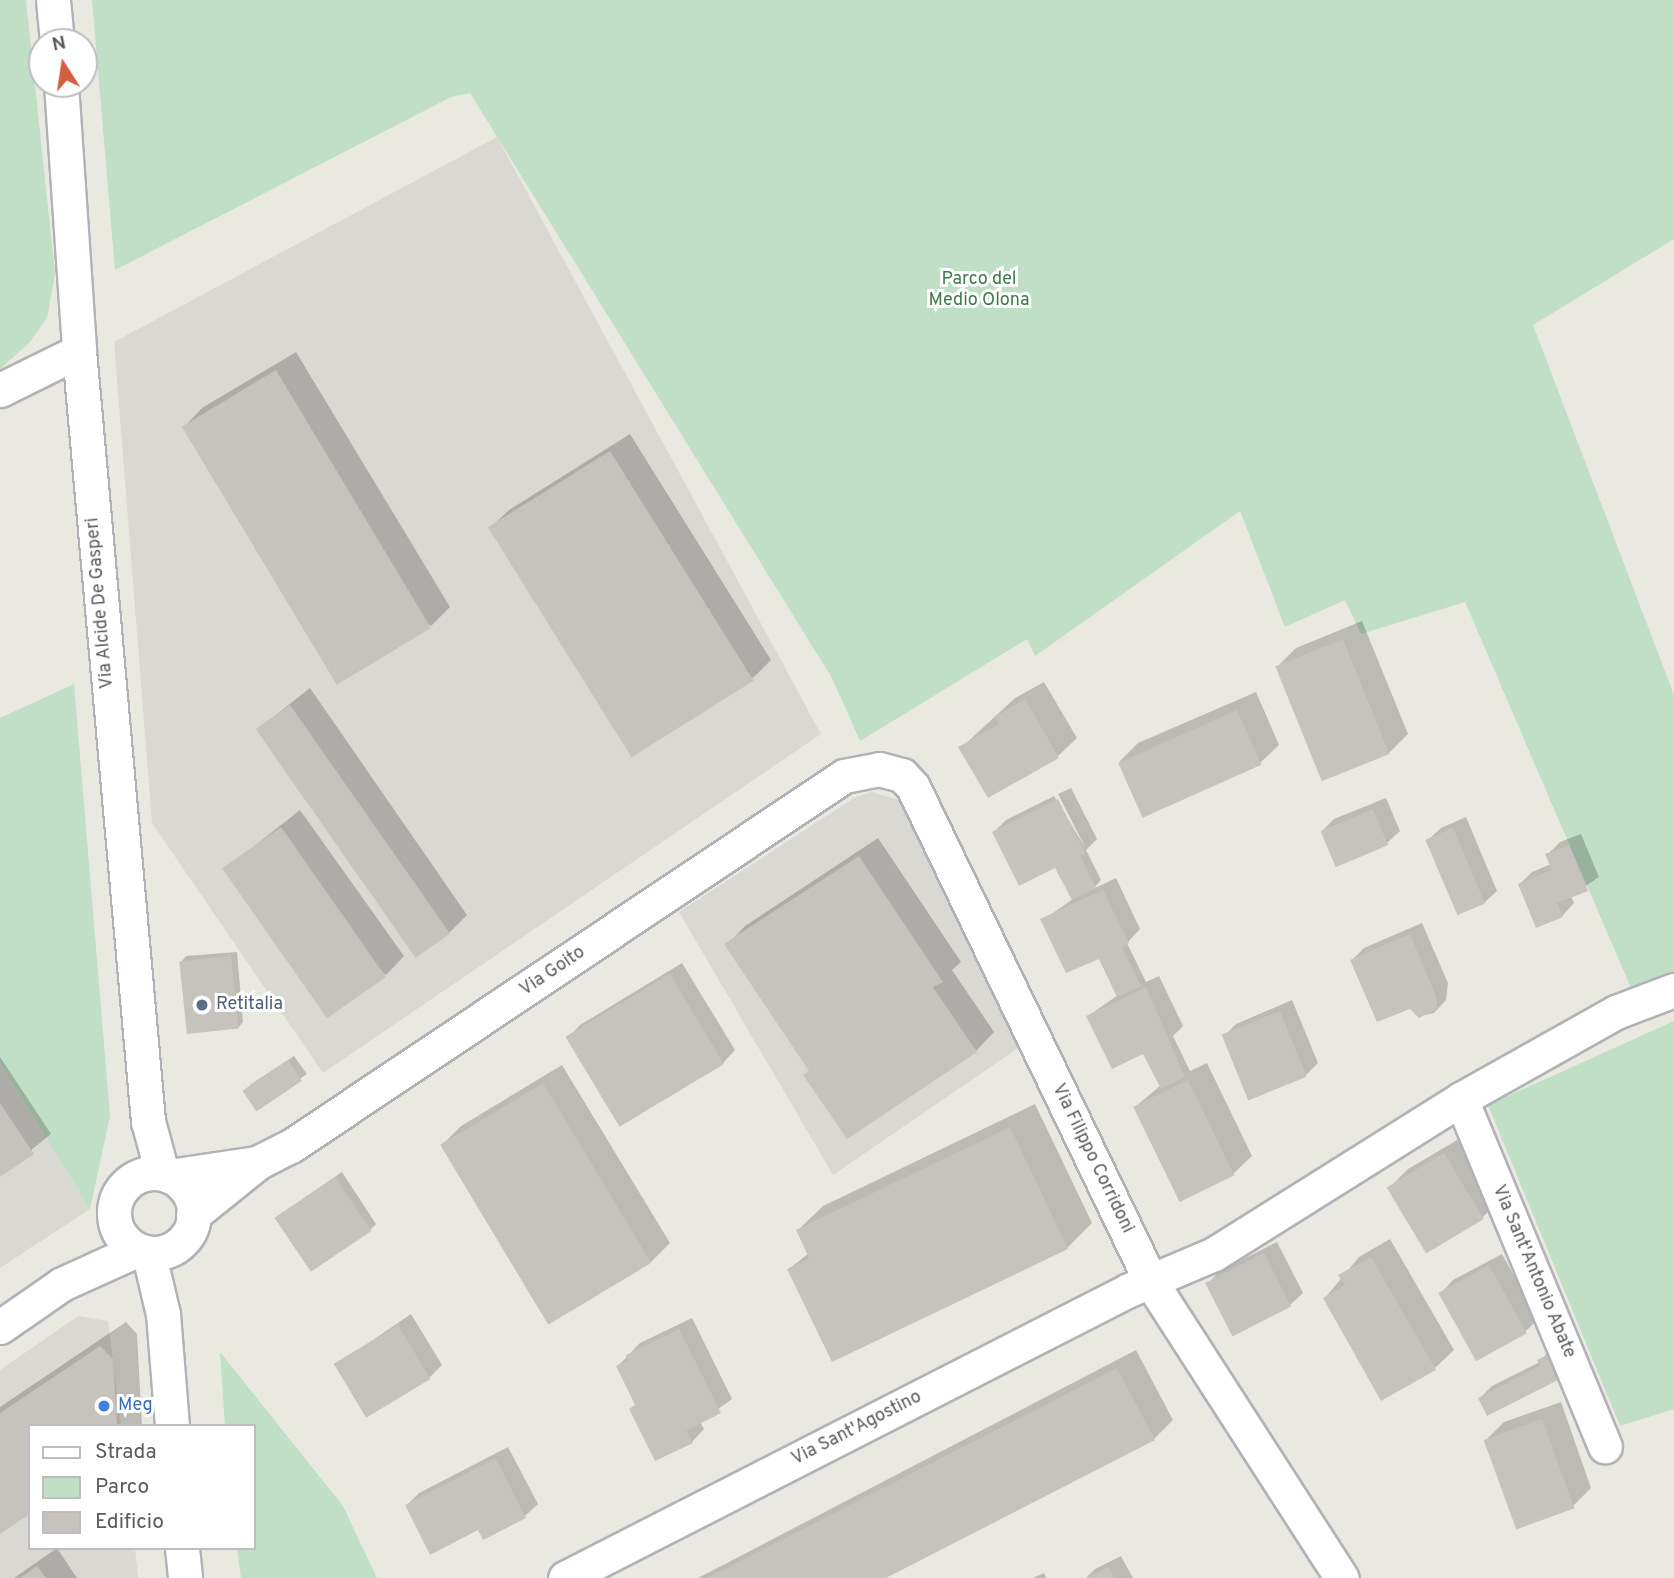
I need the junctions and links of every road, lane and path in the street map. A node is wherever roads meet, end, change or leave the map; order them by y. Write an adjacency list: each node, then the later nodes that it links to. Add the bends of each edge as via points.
1 (53, 0): 2 (street)
2 (56, 28)
3 (62, 98): 4 (street, Via Alcide De Gasperi)
4 (79, 351): 5 (street); 10 (street, Via Alcide De Gasperi)
5 (0, 390)
6 (844, 776): 9 (street, Via Goito, via 291,1146); 13 (street, Via Filippo Corridoni, via 879,769 902,775 913,787)
7 (1674, 990): 8 (street, via 1616,1012)
8 (1461, 1099): 13 (street, via 1214,1254); 16 (street, Via Sant'Antonio Abate)
9 (259, 1162): 10 (street, Via Goito); 11 (street, Via Goito)
10 (156, 1174): 11 (street, via 186,1189); 12 (street, Via Alcide De Gasperi, via 114,1201)
11 (193, 1215): 12 (street, via 192,1228)
12 (144, 1246): 14 (street, via 62,1284); 15 (street, Via Alcide De Gasperi, via 163,1314)
13 (1151, 1282): 19 (street, Via Sant'Agostino); 20 (street, Via Filippo Corridoni)
14 (0, 1326)
15 (172, 1424)
16 (1605, 1446)
17 (182, 1550): 18 (street)
18 (185, 1578)
19 (565, 1578)
20 (1342, 1578)

